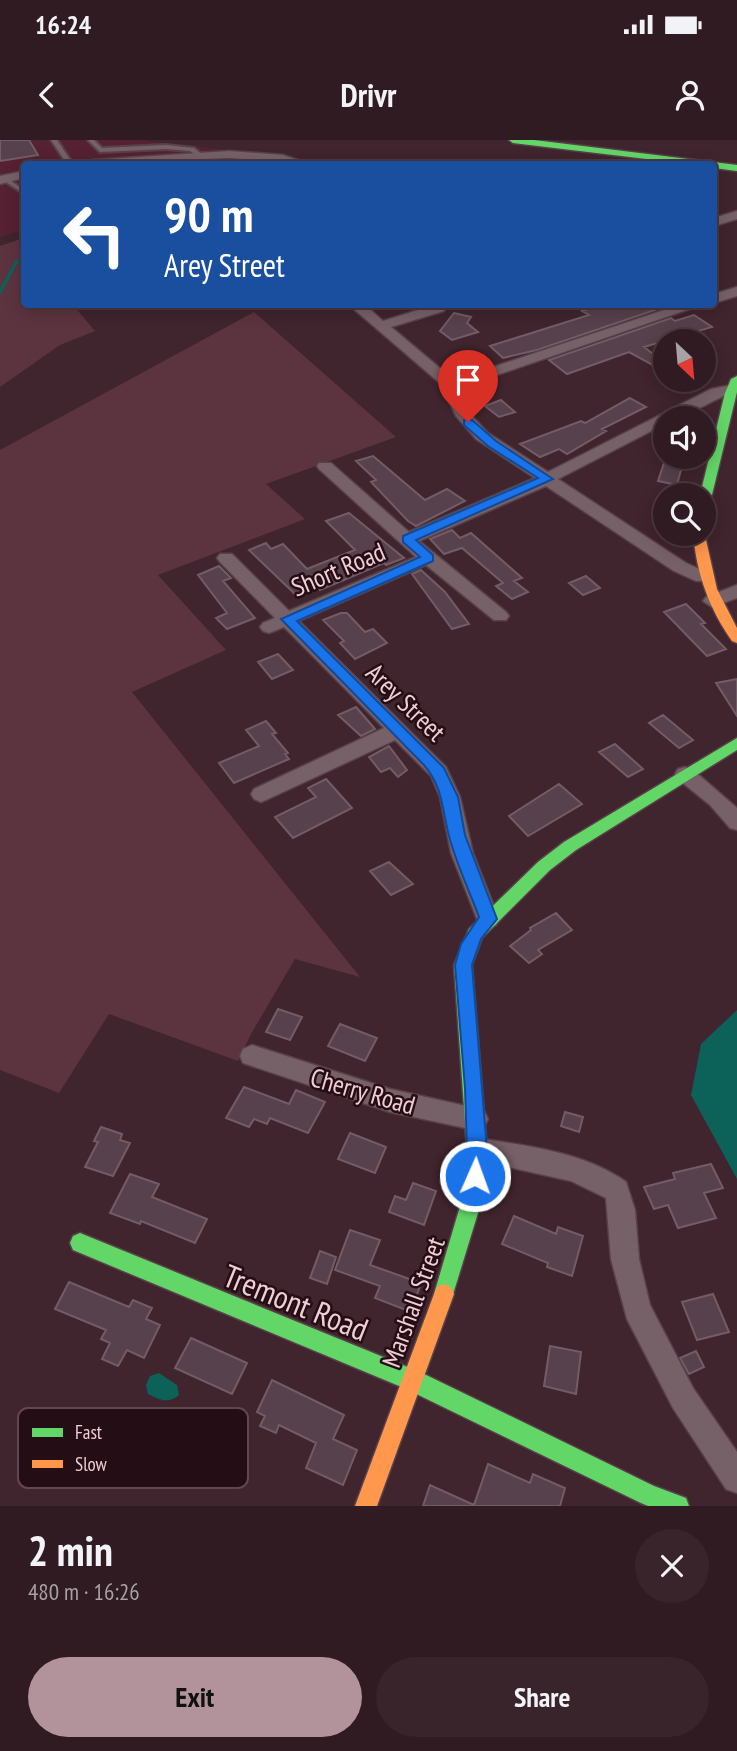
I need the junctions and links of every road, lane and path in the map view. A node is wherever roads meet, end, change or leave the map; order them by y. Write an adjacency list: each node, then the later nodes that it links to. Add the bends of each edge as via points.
1 (54, 140): 6 (lane)
2 (91, 140): 4 (lane, via 100,150 166,147 192,149)
3 (513, 140): 10 (main road)
4 (201, 156): 5 (street); 9 (street, via 262,156)
5 (144, 160): 7 (street); 8 (lane)
6 (68, 161)
7 (131, 161)
8 (148, 161)
9 (288, 161)
10 (687, 161)
11 (717, 165): 12 (main road)
12 (737, 167)
13 (21, 176): 14 (street)
14 (2, 179): 15 (lane)
15 (21, 189)
16 (737, 215): 17 (street)
17 (717, 221)
18 (737, 291): 19 (street)
19 (717, 298)
20 (359, 308): 23 (street)
21 (439, 308): 23 (street)
22 (685, 308): 25 (street)
23 (381, 326): 25 (street)
24 (735, 383): 26 (street); 27 (main road)
25 (451, 386): 30 (street, via 475,430)
26 (689, 406)
27 (732, 412): 31 (main road)
28 (653, 424): 30 (street)
29 (325, 466): 32 (street)
30 (547, 479): 32 (street); 36 (street)
31 (710, 483)
32 (408, 539): 35 (street)
33 (700, 546): 36 (main road)
34 (226, 558): 40 (street, Arey Street)
35 (428, 558): 39 (street); 40 (street, Short Road)
36 (702, 577): 38 (main road)
37 (737, 590): 38 (street)
38 (712, 601): 42 (main road)
39 (500, 616)
40 (288, 619): 41 (street, Short Road); 43 (street, Arey Street)
41 (269, 627)
42 (737, 638)
43 (398, 730): 46 (street); 48 (street, Arey Street, via 430,761 446,785 457,835)
44 (737, 743): 45 (main road, Marshall Street)
45 (685, 774): 47 (street); 48 (main road, Marshall Street, via 557,855)
46 (261, 794)
47 (737, 822)
48 (488, 919): 50 (main road, Marshall Street, via 475,934 463,965)
49 (252, 1056): 50 (street, Cherry Road, via 346,1088)
50 (475, 1119): 51 (main road, Marshall Street)
51 (477, 1150): 53 (main road, Marshall Street, via 464,1232); 54 (street, via 550,1165 601,1180 617,1191 637,1309 683,1398)
52 (80, 1243): 53 (main road, Tremont Road)
53 (412, 1380): 55 (main road, Marshall Street); 56 (main road, Tremont Road)
54 (737, 1478)
55 (366, 1506)
56 (678, 1506)

